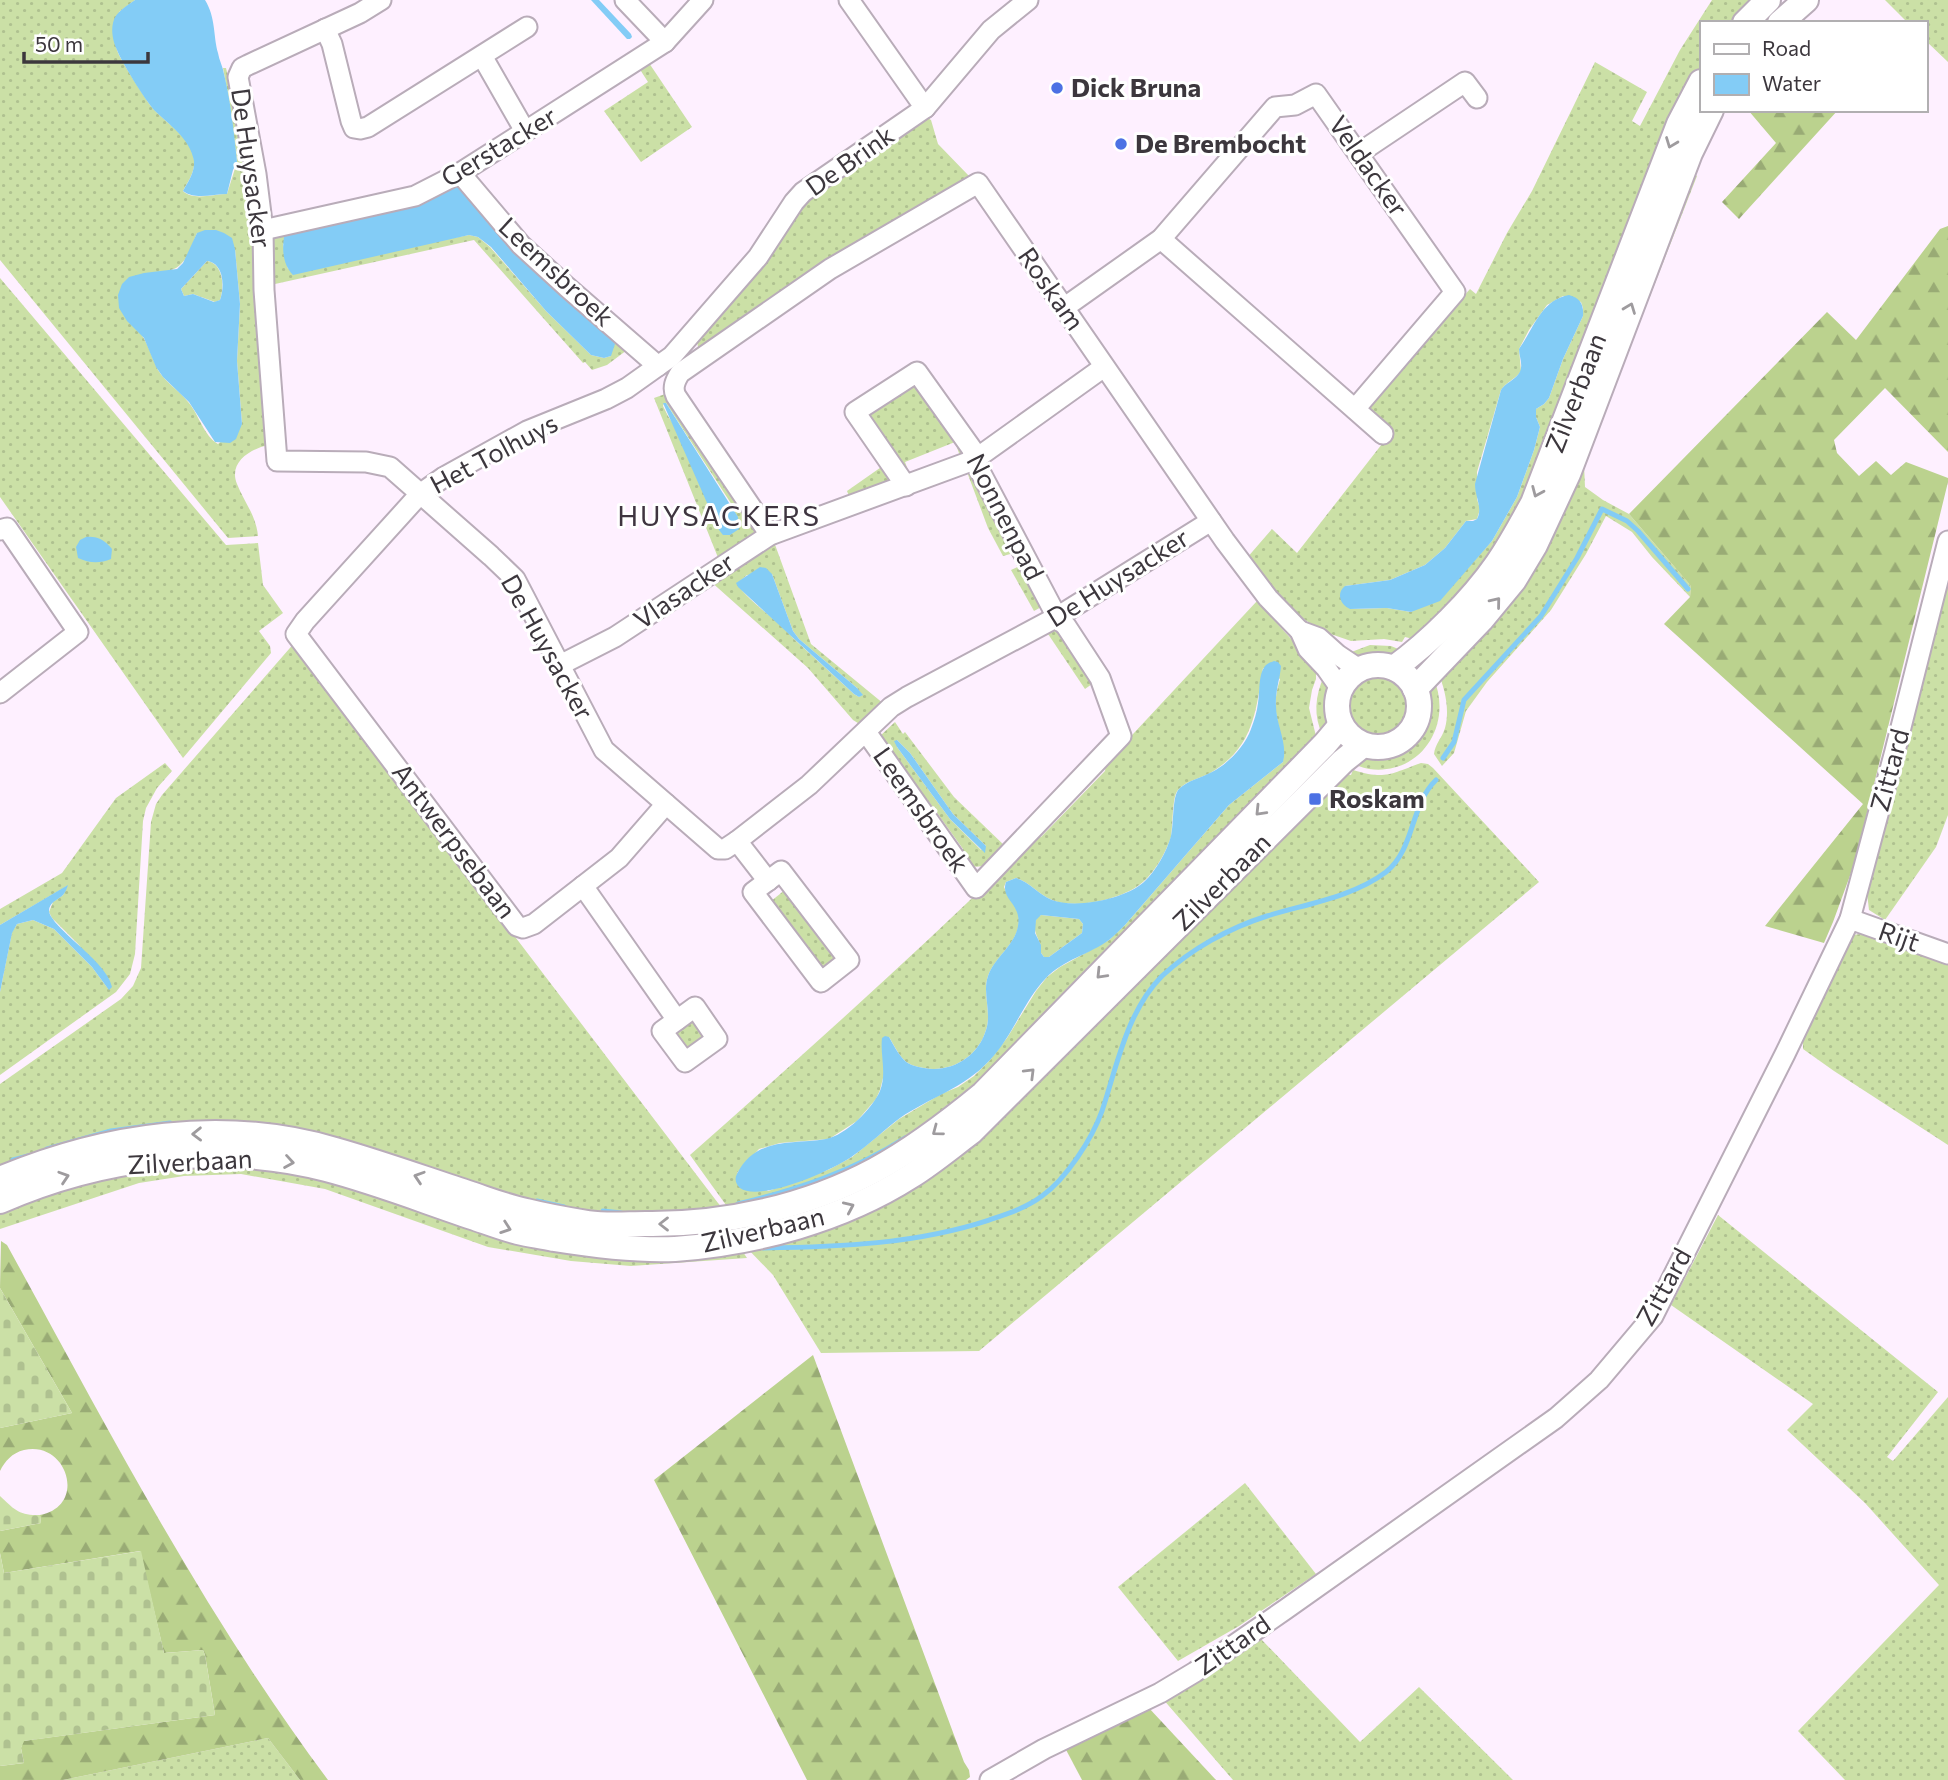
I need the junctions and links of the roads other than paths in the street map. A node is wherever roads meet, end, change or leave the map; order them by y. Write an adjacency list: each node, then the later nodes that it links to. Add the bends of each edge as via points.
1 (382, 0): 11 (street, De Huysacker)
2 (625, 0): 12 (street)
3 (703, 0): 12 (street, Gerstacker)
4 (849, 0): 16 (street)
5 (1028, 0): 16 (street, De Brink, via 991,30)
6 (1768, 0): 8 (main road)
7 (1806, 0): 9 (main road)
8 (1747, 21)
9 (1782, 21)
10 (527, 27): 13 (street)
11 (325, 29): 13 (street, via 351,121 360,130); 21 (street, De Huysacker, via 242,68 238,77)
12 (665, 42): 18 (street, Gerstacker)
13 (482, 56): 18 (street)
14 (1700, 84): 39 (main road, Zilverbaan, one-way to 39, via 1675,134 1533,503 1482,583 1415,653)
15 (1478, 98): 19 (street, via 1465,82)
16 (925, 108): 24 (street, De Brink, via 803,192 758,257 682,346)
17 (1710, 112): 42 (main road, Zilverbaan, one-way to 17, via 1481,621 1535,545 1568,474 1690,153)
18 (526, 131): 20 (street, Gerstacker)
19 (1359, 153): 22 (street, Veldacker, via 1316,93 1294,105 1276,107); 26 (street, Veldacker, via 1455,292)
20 (460, 173): 21 (street, Gerstacker, via 415,195); 24 (street, Leemsbroek, via 521,245)
21 (263, 230): 30 (street, De Huysacker, via 277,461 366,462 390,467)
22 (1161, 239): 23 (street, Veldacker); 26 (street)
23 (1065, 307): 25 (street, Roskam); 33 (street, Roskam, via 978,183 830,269 680,373 675,381 676,396)
24 (658, 366): 30 (street, Het Tolhuys, via 606,399 527,431)
25 (1104, 367): 28 (street, Vlasacker); 31 (street, Roskam)
26 (1355, 409): 27 (street)
27 (1383, 434)
28 (974, 460): 29 (street, Vlasacker); 29 (street, Nonnenpad, via 972,449 917,372 855,412); 35 (street, Nonnenpad)
29 (906, 486): 33 (street, Vlasacker)
30 (420, 494): 37 (street, Het Tolhuys); 38 (street, De Huysacker, via 515,579)
31 (1211, 521): 35 (street, De Huysacker); 36 (street, Roskam)
32 (0, 530): 43 (street, via 7,528 78,632)
33 (770, 535): 38 (street, Vlasacker, via 615,637)
34 (1948, 541): 52 (street, Zittard)
35 (1057, 617): 45 (street, De Huysacker, via 907,697); 51 (street, Nonnenpad, via 1100,678 1121,736)
36 (1300, 631): 40 (street, Roskam, via 1319,638); 41 (street, Roskam, via 1308,649)
37 (296, 634): 50 (street, Antwerpsebaan, via 517,926 534,924)
38 (560, 665): 47 (street, De Huysacker, via 604,750)
39 (1394, 668): 40 (main road); 42 (main road)
40 (1359, 669): 41 (main road)
41 (1340, 688): 44 (main road, via 1336,709)
42 (1415, 689): 46 (main road, via 1418,712 1409,733 1389,746)
43 (0, 693)
44 (1341, 725): 46 (main road); 55 (main road, Zilverbaan, one-way to 55, via 983,1094 932,1135 874,1171 812,1197 732,1218 673,1225 592,1224 524,1211 332,1149 236,1133 123,1140 64,1155)
45 (866, 732): 48 (street, De Huysacker, via 809,785); 51 (street, Leemsbroek)
46 (1363, 745): 56 (main road, Zilverbaan, one-way to 46, via 71,1174 130,1162 248,1157 323,1168 518,1232 597,1246 696,1247 819,1220 910,1177 971,1132)
47 (666, 804): 48 (street, De Huysacker, via 718,849); 50 (street, Antwerpsebaan, via 619,858)
48 (737, 841): 49 (street)
49 (768, 881): 49 (street, via 753,892 821,982 849,960 781,871)
50 (583, 886): 54 (street)
51 (976, 888)
52 (1850, 919): 53 (street, Rijt); 57 (street, Zittard, via 1653,1316 1599,1380 1556,1418 1195,1672)
53 (1948, 954)
54 (677, 1020)
55 (0, 1179)
56 (0, 1201)
57 (990, 1780)

